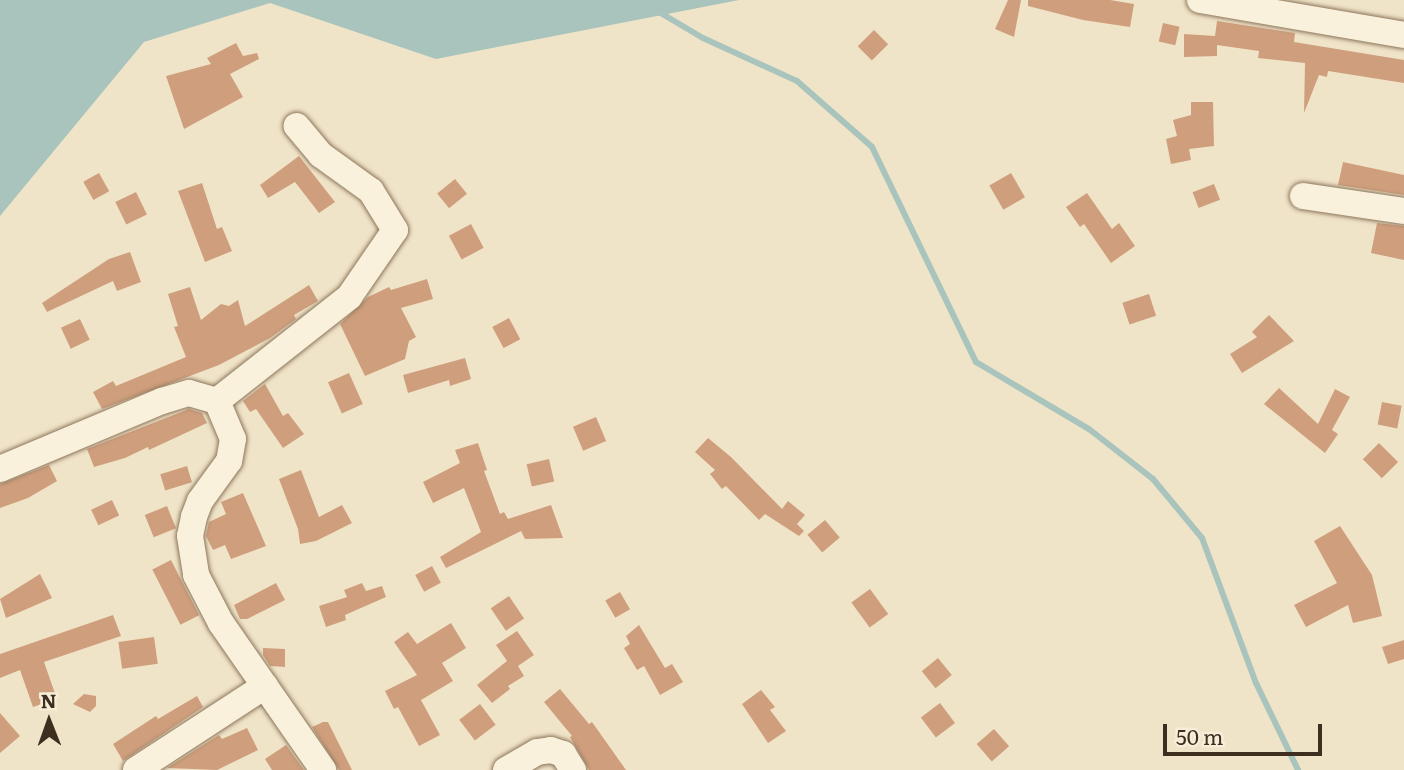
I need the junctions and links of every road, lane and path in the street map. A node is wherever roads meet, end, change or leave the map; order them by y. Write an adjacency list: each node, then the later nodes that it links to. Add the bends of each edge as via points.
1 (1200, 0): 2 (street)
2 (1404, 35)
3 (297, 126): 6 (street, via 321,155 371,191 395,230 349,297)
4 (1303, 196): 5 (street)
5 (1404, 211)
6 (218, 401): 7 (street, via 190,393 162,401); 8 (street, via 233,439 229,461 194,517 192,562 221,622)
7 (0, 469)
8 (265, 686): 9 (street); 10 (street)
9 (136, 770)
10 (323, 770)
11 (506, 770): 12 (street, via 537,752 551,750 563,754)
12 (573, 770)

